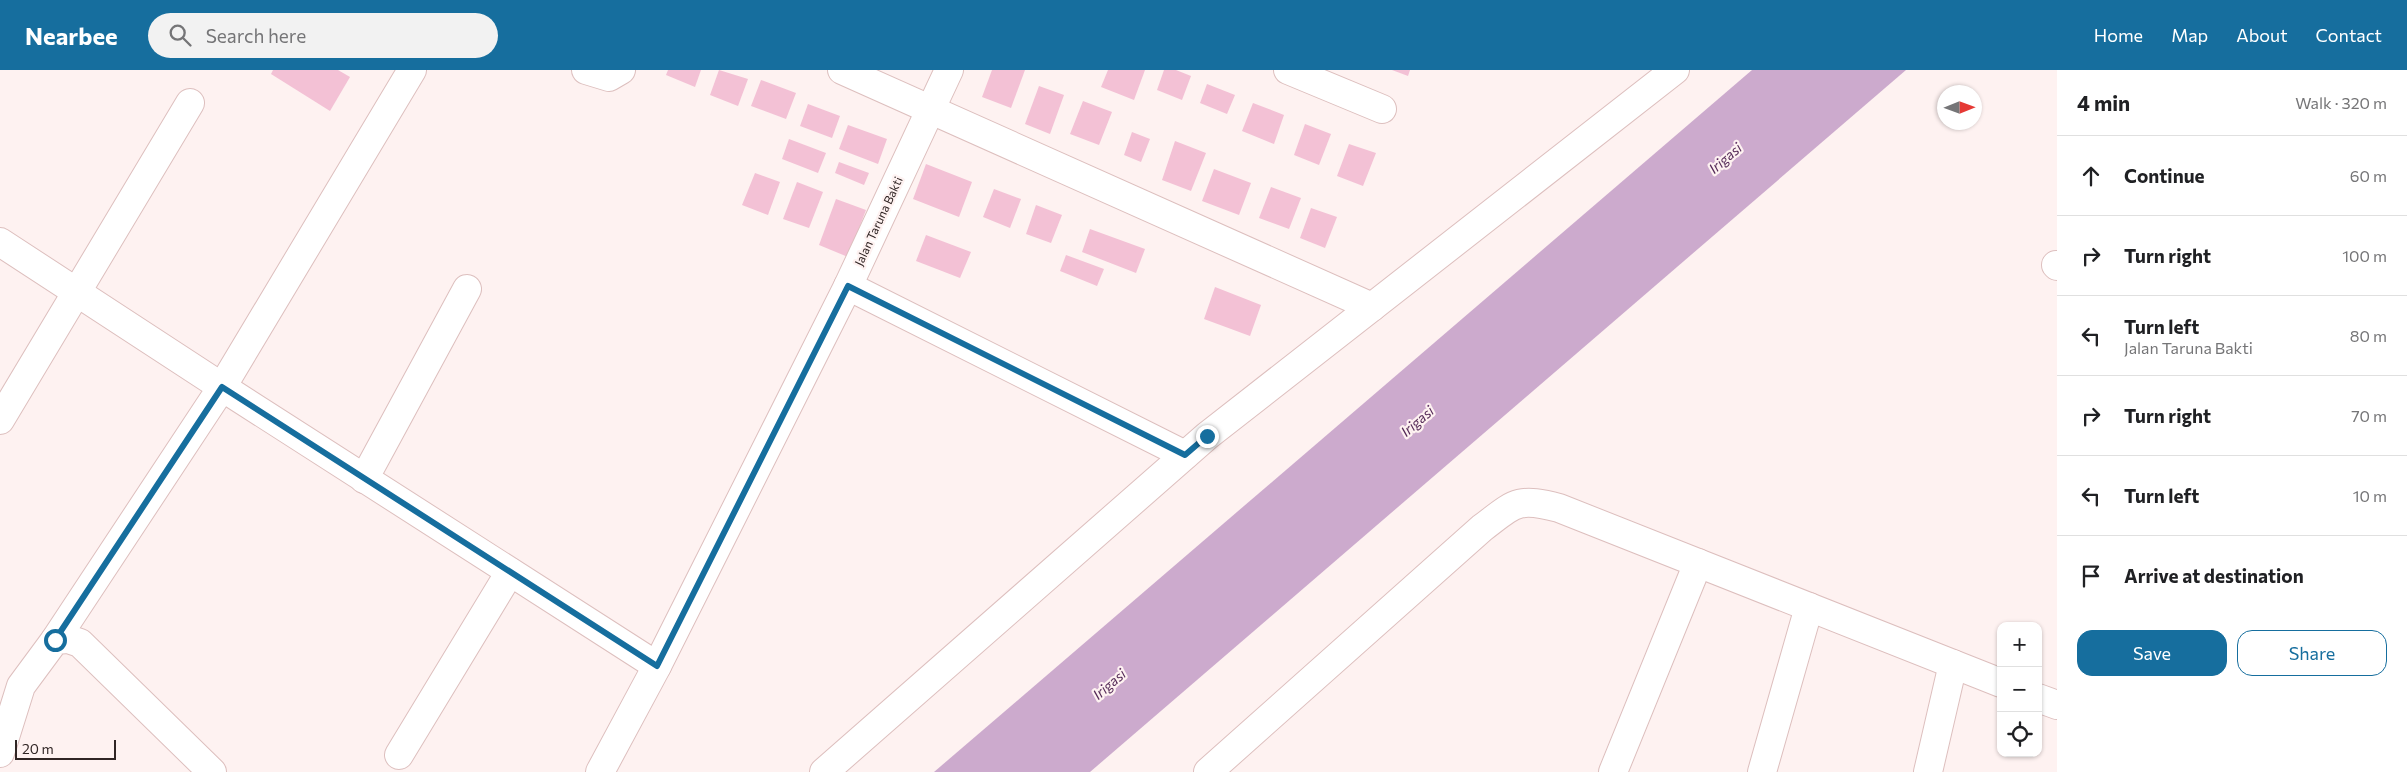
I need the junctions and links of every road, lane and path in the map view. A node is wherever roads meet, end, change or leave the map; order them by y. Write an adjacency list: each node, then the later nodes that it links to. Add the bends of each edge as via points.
1 (412, 70): 16 (street)
2 (586, 70): 3 (street, via 610,77)
3 (621, 70)
4 (842, 70): 10 (street)
5 (949, 70): 10 (street, Jalan Taruna Bakti)
6 (1288, 70): 9 (street)
7 (1675, 70): 15 (street)
8 (190, 103): 14 (street)
9 (1382, 109)
10 (930, 110): 12 (street, Jalan Taruna Bakti); 15 (street)
11 (0, 242): 14 (street)
12 (848, 286): 18 (street); 25 (street, Jalan Taruna Bakti)
13 (467, 289): 19 (street)
14 (77, 292): 16 (street); 17 (street)
15 (1372, 307): 18 (street)
16 (222, 387): 19 (street); 23 (street)
17 (0, 420)
18 (1185, 455): 33 (street)
19 (364, 479): 21 (street)
20 (1698, 563): 22 (street); 34 (street, via 1559,508 1532,501 1512,506 1482,528); 35 (street)
21 (510, 572): 25 (street); 30 (street)
22 (1809, 607): 24 (street); 36 (street)
23 (55, 640): 29 (street, via 21,686); 31 (street, via 68,639 80,643)
24 (1953, 664): 26 (street); 37 (street)
25 (657, 666): 32 (street, Jalan Taruna Bakti)
26 (1997, 681)
27 (2042, 699): 28 (street)
28 (2057, 705)
29 (0, 753)
30 (399, 755)
31 (212, 772)
32 (600, 772)
33 (824, 772)
34 (1208, 772)
35 (1613, 772)
36 (1762, 772)
37 (1928, 772)

